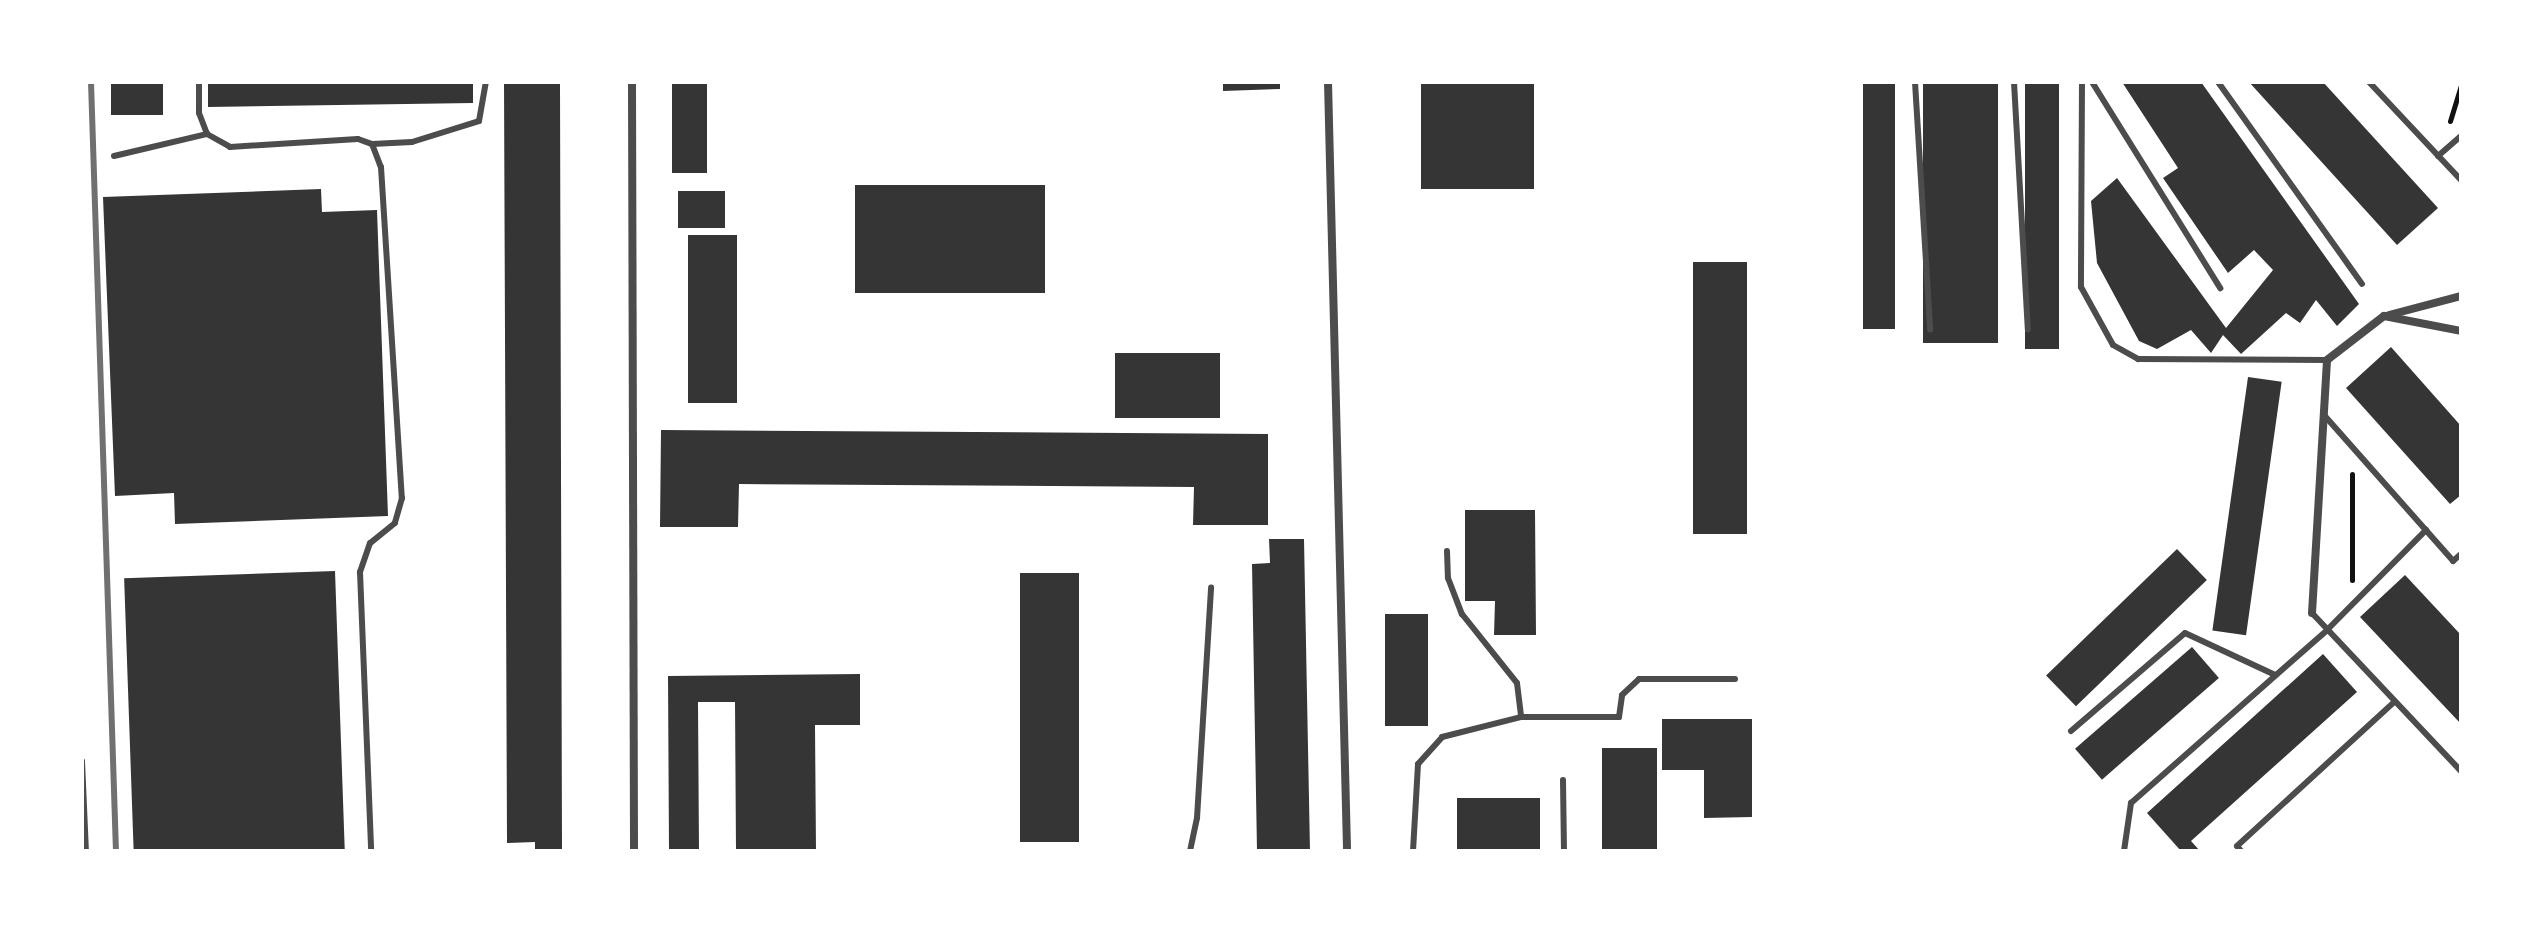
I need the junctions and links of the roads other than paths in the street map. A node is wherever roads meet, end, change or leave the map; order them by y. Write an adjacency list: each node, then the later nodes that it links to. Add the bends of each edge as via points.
1 (199, 82): 11 (lane, via 199,113)
2 (486, 82): 13 (lane, via 479,121 412,142)
3 (632, 82): 42 (street)
4 (1328, 82): 44 (street)
5 (1915, 82): 21 (lane)
6 (2014, 82): 22 (lane)
7 (2082, 82): 24 (lane, via 2081,287 2113,345 2138,359)
8 (2092, 82): 18 (lane)
9 (2218, 82): 17 (lane)
10 (2369, 82): 15 (lane)
11 (207, 134): 13 (lane, via 230,147 358,139); 14 (lane)
12 (2461, 136): 15 (lane)
13 (372, 144): 41 (lane, via 381,167 402,498 395,523 370,543 360,572)
14 (114, 156)
15 (2438, 156): 16 (lane)
16 (2461, 180)
17 (2362, 284)
18 (2220, 288)
19 (2461, 296): 20 (street)
20 (2384, 316): 23 (street); 24 (street)
21 (1930, 330)
22 (2028, 330)
23 (2461, 331)
24 (2327, 360): 25 (street)
25 (2324, 414): 26 (lane); 30 (street)
26 (2426, 530): 28 (lane, via 2453,561); 31 (lane)
27 (1447, 551): 35 (lane, via 1448,578 1462,614 1517,683)
28 (2461, 554)
29 (1211, 587): 43 (lane, via 1197,818)
30 (2312, 613): 31 (lane)
31 (2327, 630): 32 (lane); 34 (lane)
32 (2275, 675): 36 (lane, via 2185,633); 47 (lane, via 2131,803)
33 (1735, 679): 35 (lane, via 1632,682 1622,695 1619,717)
34 (2394, 702): 38 (lane); 48 (lane, via 2237,846)
35 (1521, 717): 45 (lane, via 1442,737 1418,764)
36 (2071, 731)
37 (82, 761): 40 (lane)
38 (2461, 771)
39 (1563, 780): 46 (lane)
40 (86, 851)
41 (371, 851)
42 (634, 851)
43 (1190, 851)
44 (1347, 851)
45 (1413, 851)
46 (1564, 851)
47 (2124, 851)
48 (2241, 851)

